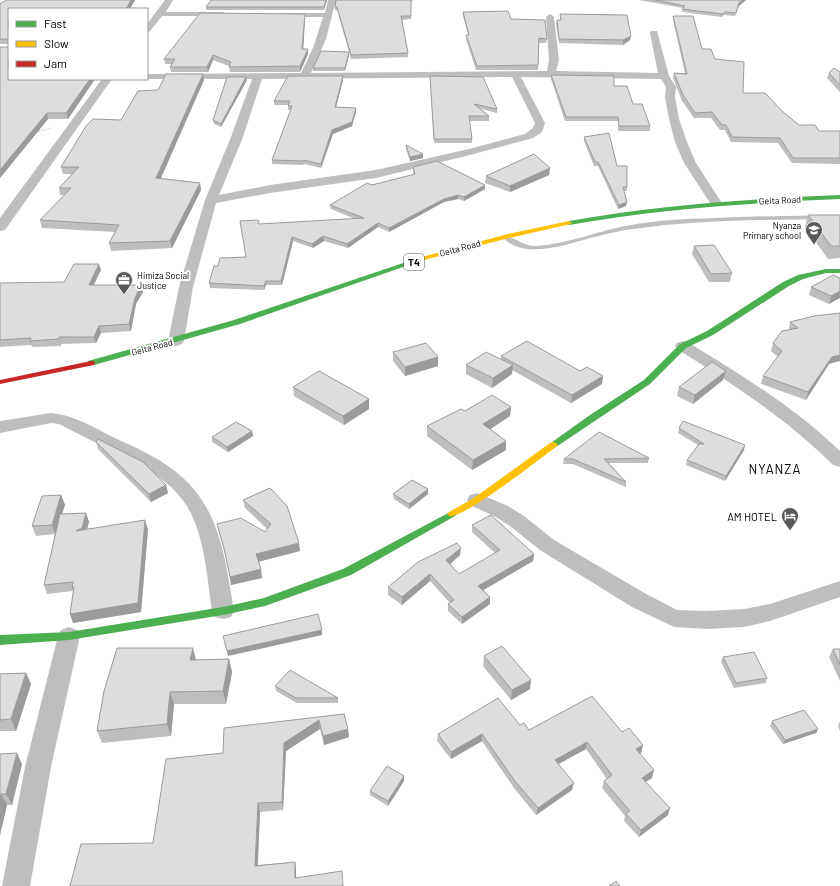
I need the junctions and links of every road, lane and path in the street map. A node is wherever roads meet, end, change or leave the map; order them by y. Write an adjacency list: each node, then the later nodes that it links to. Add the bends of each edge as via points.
1 (168, 0): 3 (street)
2 (332, 0): 6 (street)
3 (160, 14): 4 (street); 8 (street)
4 (230, 14)
5 (275, 14): 6 (street)
6 (328, 15): 12 (street, via 319,46)
7 (550, 17): 10 (street, via 554,60)
8 (148, 28)
9 (654, 33): 13 (street)
10 (551, 73): 11 (street); 13 (street)
11 (515, 74): 12 (street); 20 (street, via 540,123 538,130 529,136 489,148 376,174)
12 (305, 76): 15 (street)
13 (664, 76): 21 (street, via 671,87 670,97 681,142 690,163)
14 (148, 77): 15 (street)
15 (258, 77): 20 (street)
16 (106, 80): 17 (street)
17 (76, 121): 18 (path); 23 (street)
18 (34, 132)
19 (840, 197): 21 (main road, Geita Road / T4)
20 (211, 200): 26 (street, via 186,287)
21 (716, 203): 24 (main road, Geita Road / T4, via 651,209)
22 (840, 217): 24 (lane, via 673,222 631,227 535,248 521,246)
23 (0, 227)
24 (506, 237): 26 (main road, Geita Road / T4, via 440,253)
25 (840, 271): 27 (main road, via 826,271 801,277 786,284 710,333)
26 (176, 341): 28 (main road, Geita Road / T4, via 102,361)
27 (683, 346): 30 (street, via 783,410); 31 (main road, via 647,382 593,417)
28 (0, 382)
29 (0, 427): 33 (street, via 51,418 62,419 145,459 179,483 203,518 215,562)
30 (840, 461)
31 (477, 500): 32 (street, via 501,511 547,545 640,601 674,618 744,618); 33 (main road, via 347,572 265,602)
32 (840, 589)
33 (223, 611): 34 (main road)
34 (69, 636): 35 (main road); 36 (street, via 38,767)
35 (0, 640)
36 (16, 886)

